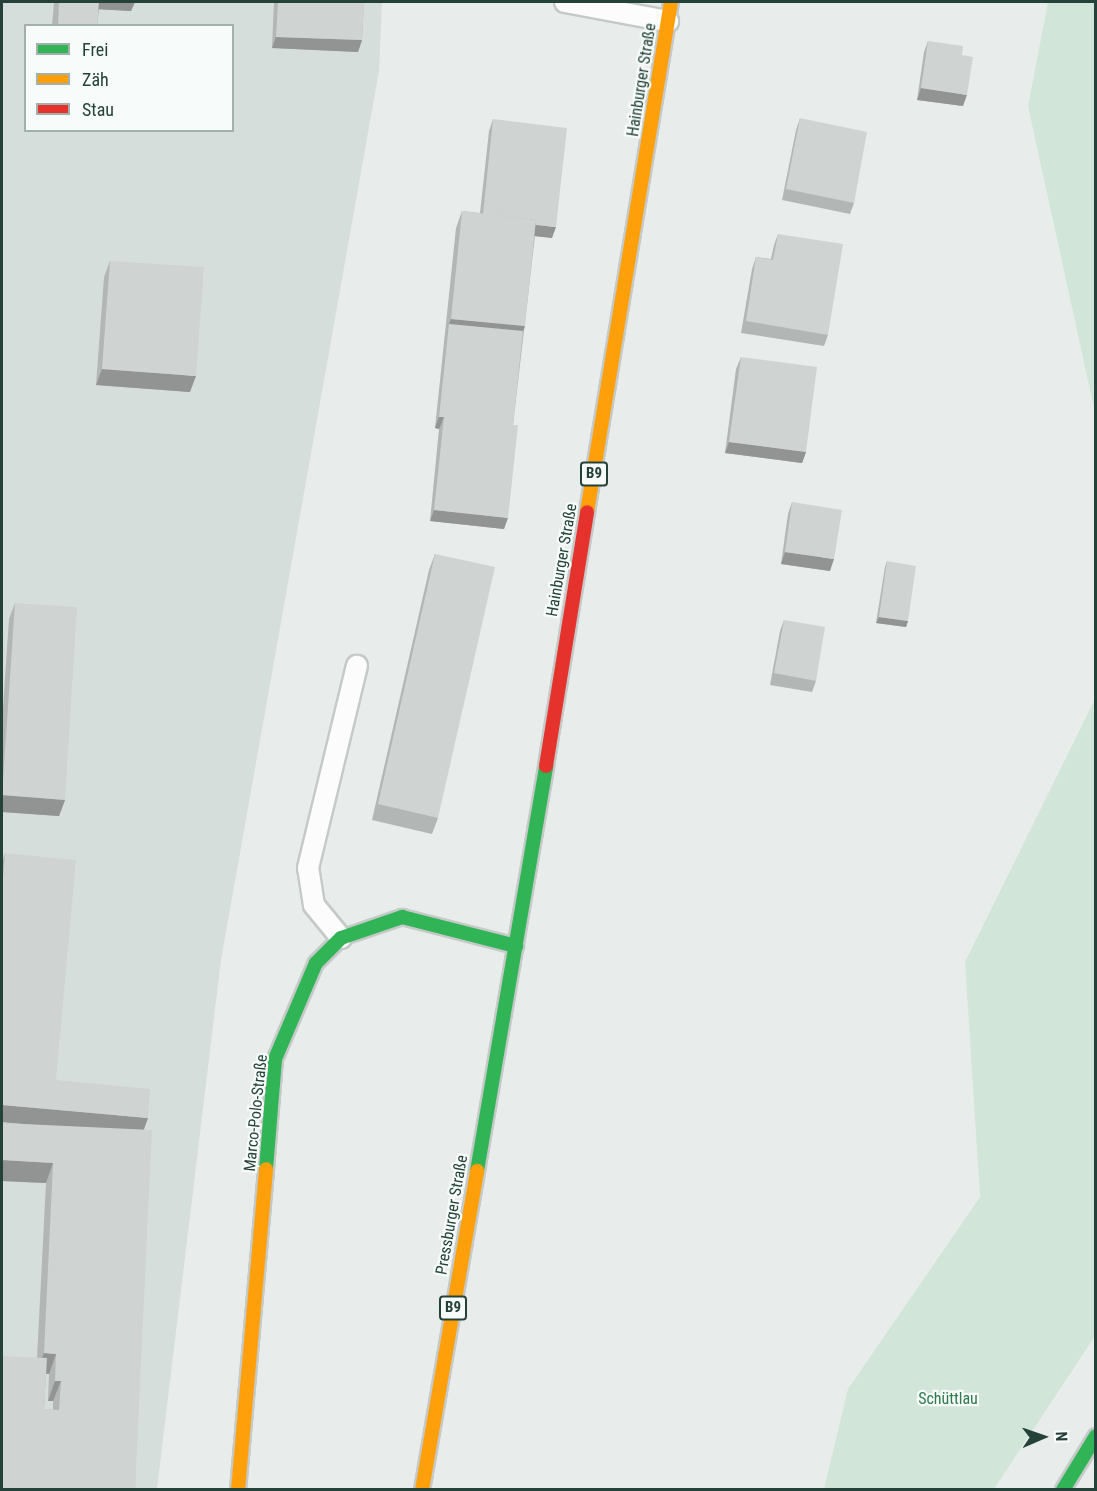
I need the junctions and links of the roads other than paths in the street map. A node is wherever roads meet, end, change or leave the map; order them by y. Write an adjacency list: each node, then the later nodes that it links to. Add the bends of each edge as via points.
1 (564, 2): 2 (lane)
2 (669, 11): 5 (main road, Hainburger Straße / B9)
3 (357, 666): 4 (lane, via 308,868 314,905)
4 (341, 938): 5 (main road, Marco-Polo-Straße, via 402,916); 7 (main road, Marco-Polo-Straße, via 316,963 275,1059)
5 (516, 946): 8 (main road, Pressburger Straße / B9)
6 (1095, 1436): 9 (main road)
7 (238, 1490)
8 (422, 1490)
9 (1063, 1490)

